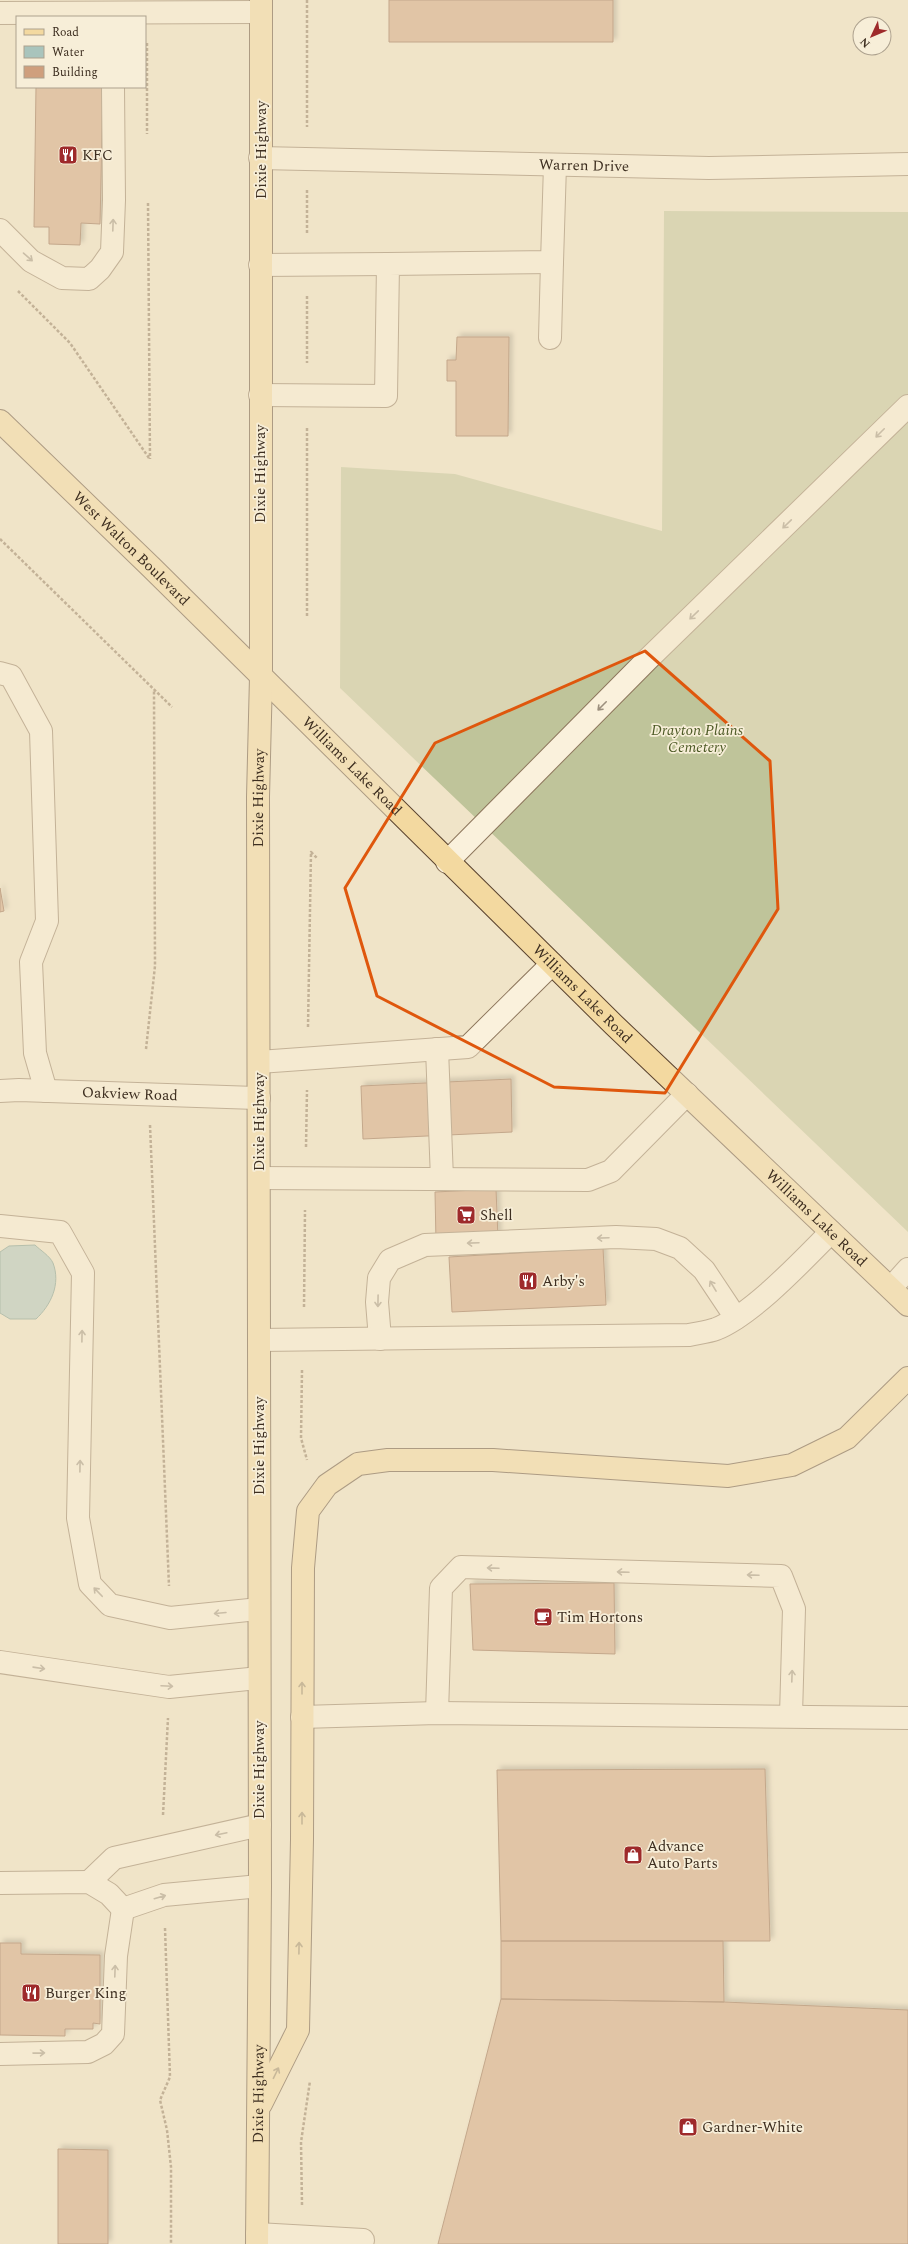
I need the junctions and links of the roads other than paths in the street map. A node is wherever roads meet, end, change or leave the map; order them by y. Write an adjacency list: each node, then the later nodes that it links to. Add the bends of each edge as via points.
1 (261, 6): 3 (street); 5 (main road, Dixie Highway)
2 (0, 13): 3 (street)
3 (112, 15)
4 (113, 88): 8 (street, one-way to 4, via 31,260 62,278 89,279 100,269 112,252)
5 (260, 158): 7 (street, Warren Drive); 11 (main road, Dixie Highway)
6 (908, 164): 7 (street, Warren Drive, via 709,168)
7 (555, 165): 9 (street)
8 (0, 230)
9 (552, 262): 10 (street); 12 (street)
10 (388, 264): 11 (street); 13 (street, via 386,396)
11 (260, 265): 13 (main road, Dixie Highway)
12 (550, 338)
13 (260, 395): 17 (main road, Dixie Highway)
14 (908, 406): 18 (street, one-way to 18, via 647,660)
15 (0, 421): 17 (main road, West Walton Boulevard)
16 (0, 673): 22 (street, via 11,676 41,731 47,922 31,962 35,1053)
17 (261, 677): 18 (main road, Williams Lake Road); 21 (main road, Dixie Highway, via 258,797)
18 (448, 862): 19 (main road, Williams Lake Road)
19 (552, 964): 20 (street, via 468,1047); 24 (main road, Williams Lake Road)
20 (437, 1049): 21 (street); 27 (street)
21 (259, 1062): 25 (main road, Dixie Highway)
22 (46, 1091): 23 (street, Oakview Road); 25 (street, Oakview Road)
23 (0, 1092)
24 (687, 1094): 27 (street, via 611,1171 588,1180); 29 (main road, Williams Lake Road)
25 (259, 1098): 26 (main road, Dixie Highway)
26 (260, 1178): 27 (street); 35 (main road, Dixie Highway)
27 (442, 1179)
28 (0, 1226): 37 (street, one-way to 28, via 170,1618 110,1605 90,1584 78,1518 83,1273 60,1232)
29 (831, 1232): 31 (main road, Williams Lake Road); 33 (street, via 784,1278)
30 (908, 1269): 31 (street)
31 (890, 1288): 32 (main road, Williams Lake Road)
32 (908, 1305)
33 (736, 1318): 34 (street, via 716,1329 689,1335); 34 (street, one-way to 34, via 704,1270 680,1248 656,1239 616,1237 424,1245 390,1260 379,1278 377,1302)
34 (380, 1338): 35 (street)
35 (259, 1340): 37 (main road, Dixie Highway)
36 (908, 1378): 42 (main road, one-way to 36, via 303,1568 308,1511 326,1485 358,1464 388,1460 493,1460 735,1475 792,1466 847,1438)
37 (259, 1610): 39 (main road, Dixie Highway)
38 (0, 1662): 39 (street, one-way to 39, via 169,1687)
39 (259, 1678): 44 (main road, Dixie Highway)
40 (436, 1712): 41 (street); 41 (street, one-way to 40, via 794,1609 781,1576 461,1567 441,1588); 42 (street)
41 (791, 1715): 43 (street)
42 (302, 1717): 50 (main road, one-way to 42, via 298,2030)
43 (908, 1718)
44 (260, 1826): 45 (street, one-way to 45, via 114,1858); 47 (main road, Dixie Highway)
45 (89, 1882): 46 (street); 48 (street, via 109,1894)
46 (0, 1883)
47 (260, 1886): 48 (street, one-way to 47, via 164,1895); 50 (main road, Dixie Highway)
48 (123, 1909): 49 (street, one-way to 48, via 88,2052 104,2044 113,2034 116,1956)
49 (0, 2054)
50 (259, 2108): 51 (main road, Dixie Highway)
51 (257, 2239): 52 (street)
52 (363, 2240)

